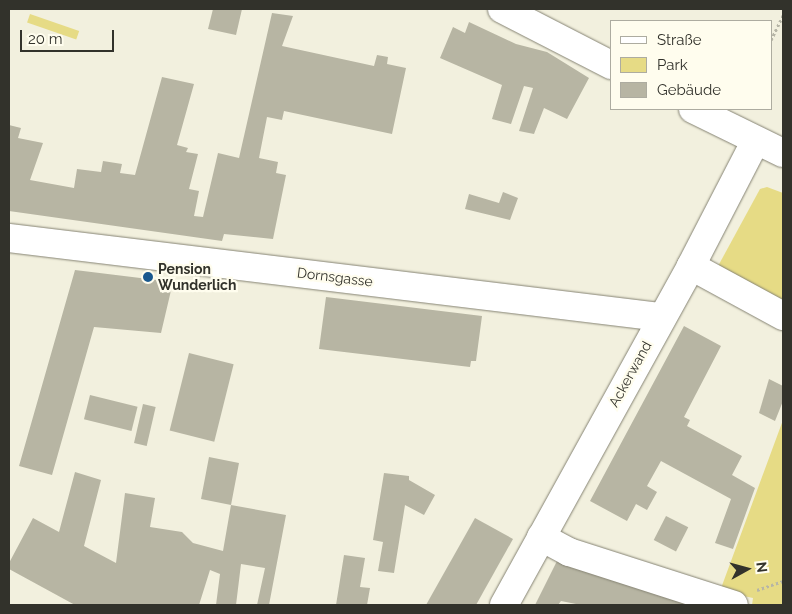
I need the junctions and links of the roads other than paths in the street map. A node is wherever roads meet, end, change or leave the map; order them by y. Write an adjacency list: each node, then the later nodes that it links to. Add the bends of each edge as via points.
1 (502, 9): 2 (street)
2 (610, 64)
3 (695, 110): 4 (street)
4 (755, 142): 5 (street); 7 (street, Ackerwand)
5 (783, 154)
6 (9, 238): 9 (street, Dornsgasse)
7 (691, 266): 8 (street); 9 (street, Ackerwand)
8 (783, 316)
9 (661, 317): 10 (street, Ackerwand)
10 (541, 537): 11 (street, Ackerwand); 12 (street, via 568,552)
11 (504, 605)
12 (734, 605)

